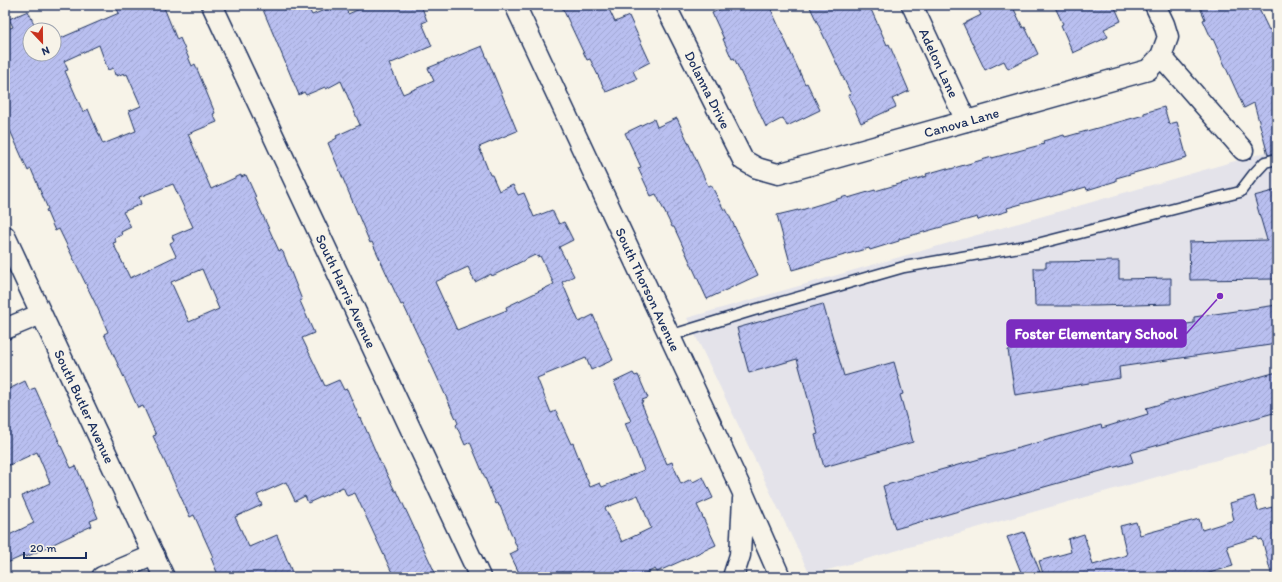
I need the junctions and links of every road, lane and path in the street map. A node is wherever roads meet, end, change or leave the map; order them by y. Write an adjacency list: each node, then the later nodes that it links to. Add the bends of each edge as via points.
1 (212, 5): 20 (street, South Harris Avenue)
2 (515, 5): 14 (street, South Thorson Avenue)
3 (664, 5): 10 (street, Dolanna Drive, via 743,160)
4 (912, 5): 7 (street, Adelon Lane)
5 (1155, 5): 6 (street, via 1168,37)
6 (1161, 56): 7 (street, Canova Lane, via 1148,70); 8 (street)
7 (966, 121): 10 (street, Canova Lane, via 778,174)
8 (1243, 150)
9 (1277, 159): 14 (lane, via 1265,162 1240,192 1037,244 904,267)
10 (757, 168)
11 (5, 236): 12 (street, South Butler Avenue)
12 (41, 314): 13 (street); 16 (street, South Butler Avenue)
13 (5, 329)
14 (669, 336): 15 (street, South Thorson Avenue)
15 (744, 495): 17 (street, South Thorson Avenue); 21 (street, via 740,555)
16 (154, 555): 18 (street); 19 (street, South Butler Avenue)
17 (778, 576)
18 (102, 577)
19 (164, 577)
20 (480, 577)
21 (733, 577)

